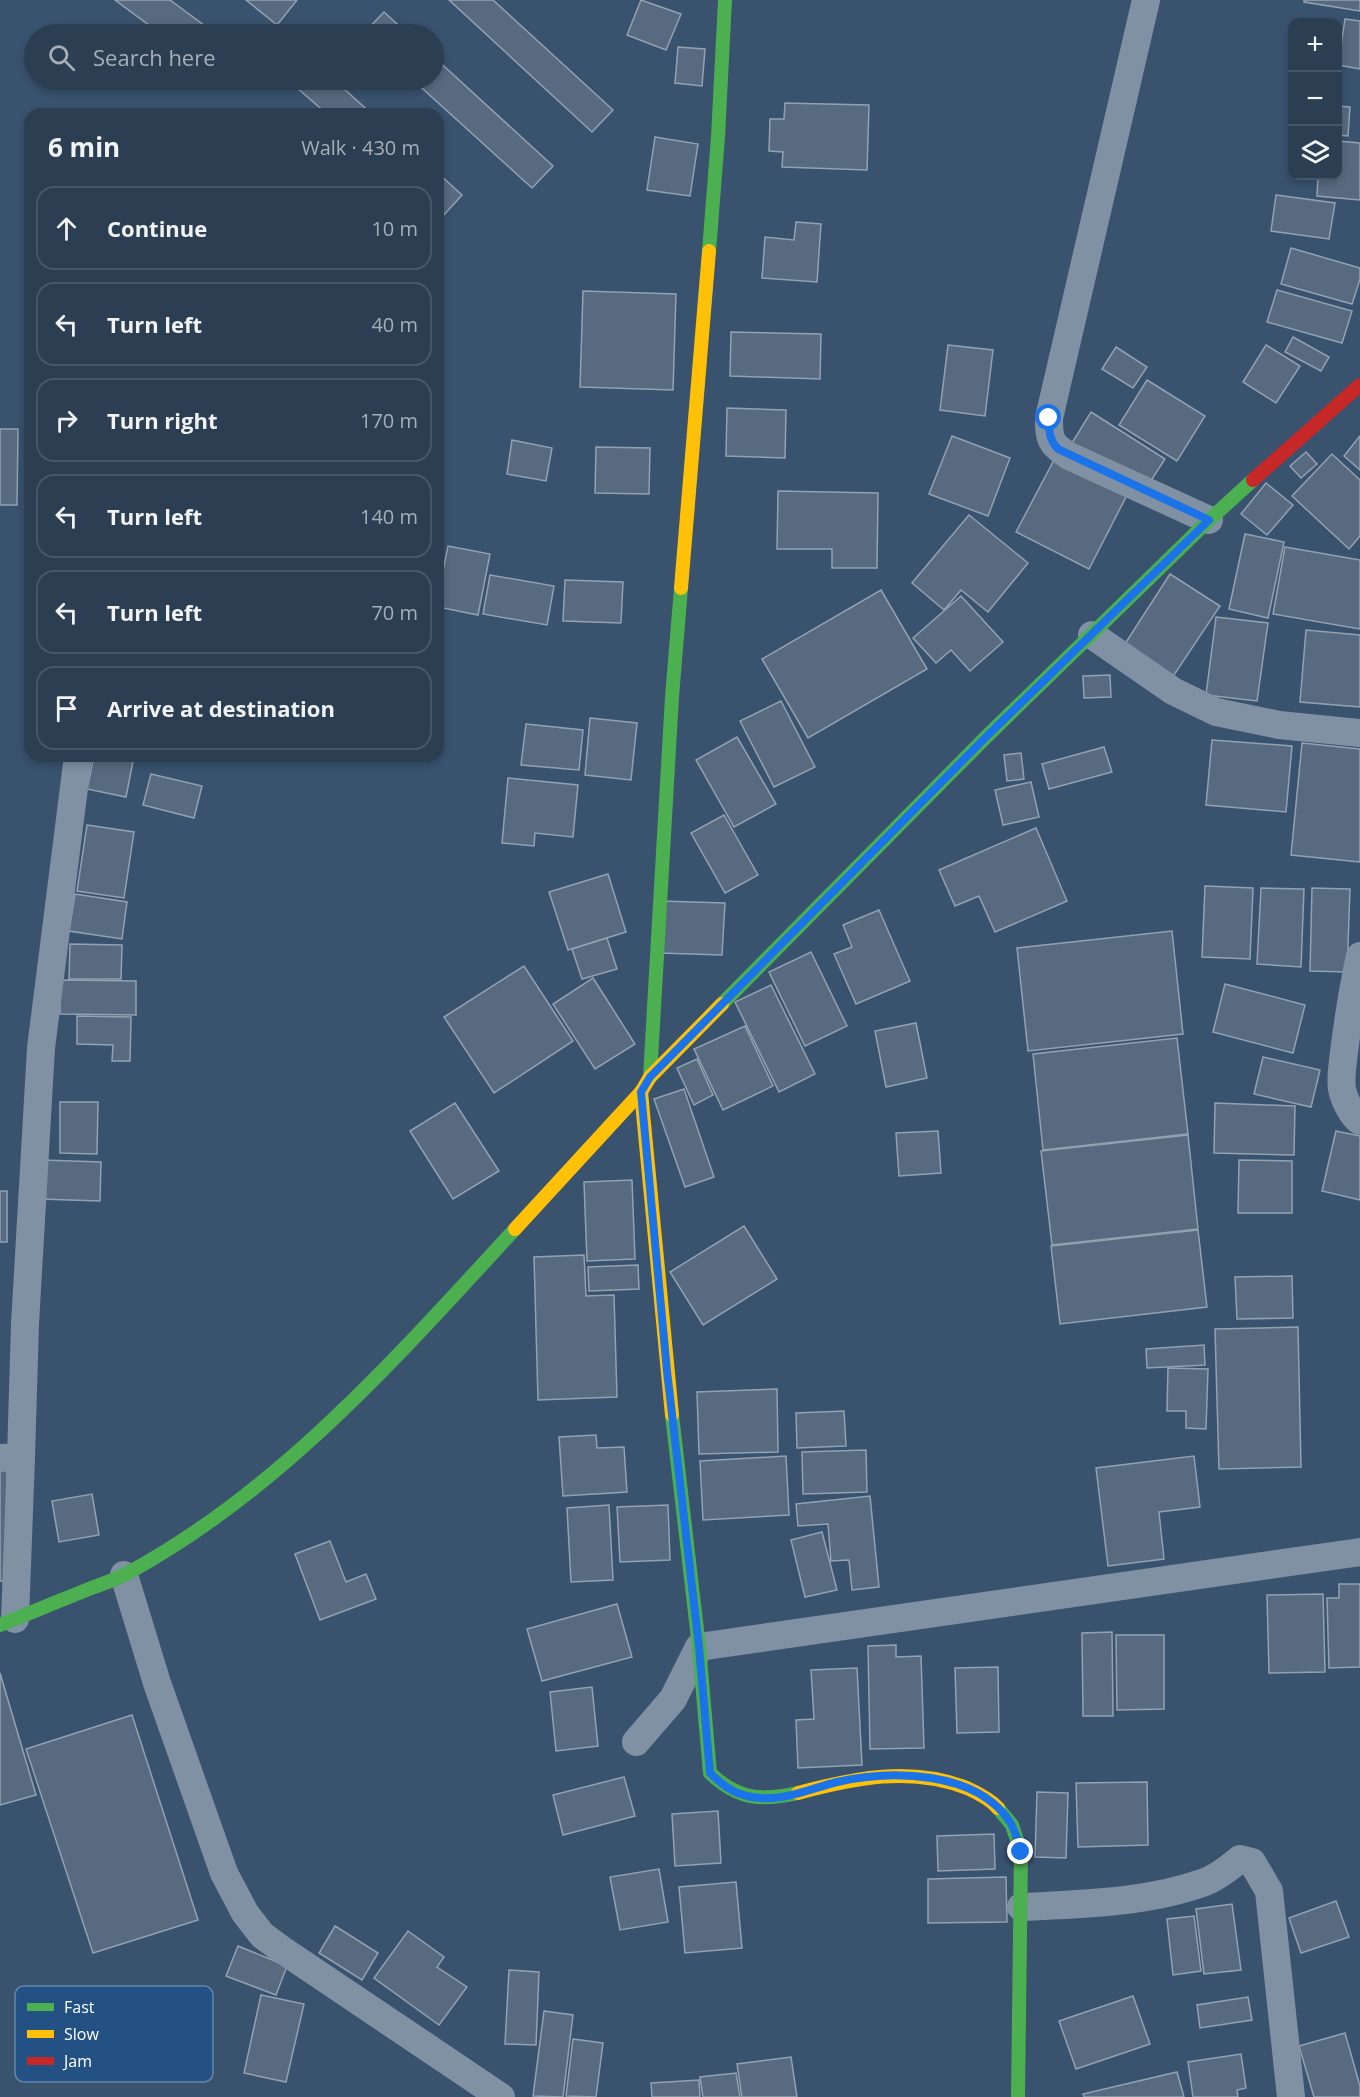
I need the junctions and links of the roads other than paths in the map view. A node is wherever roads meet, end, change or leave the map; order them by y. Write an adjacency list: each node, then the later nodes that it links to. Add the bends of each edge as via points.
1 (725, 0): 9 (street, via 718,137 672,697)
2 (1146, 0): 4 (street, via 1049,418 1049,434 1053,444 1069,456)
3 (1360, 385): 4 (street)
4 (1209, 520): 5 (street)
5 (1092, 635): 6 (street, via 1173,691 1216,712 1279,725); 9 (street)
6 (1360, 734)
7 (77, 762): 12 (street, via 41,1048 25,1323)
8 (1360, 956): 11 (street, via 1342,1074 1345,1099)
9 (650, 1077): 10 (street)
10 (641, 1092): 14 (street, via 395,1359 333,1420 243,1497 179,1543); 16 (street, via 667,1371)
11 (1360, 1121)
12 (10, 1457): 15 (street)
13 (1360, 1552): 16 (street)
14 (124, 1575): 15 (street); 19 (street, via 157,1683 224,1873 246,1913 262,1935 280,1949)
15 (8, 1622)
16 (699, 1647): 17 (street, via 673,1699); 18 (street, via 710,1773 725,1788 762,1798 883,1776 922,1776 958,1785 987,1798 1010,1822 1021,1852)
17 (636, 1742)
18 (1021, 1907): 20 (street); 21 (street, via 1097,1903 1157,1894 1207,1881 1240,1859 1252,1862 1269,1891)
19 (501, 2097)
20 (1018, 2097)
21 (1291, 2097)

